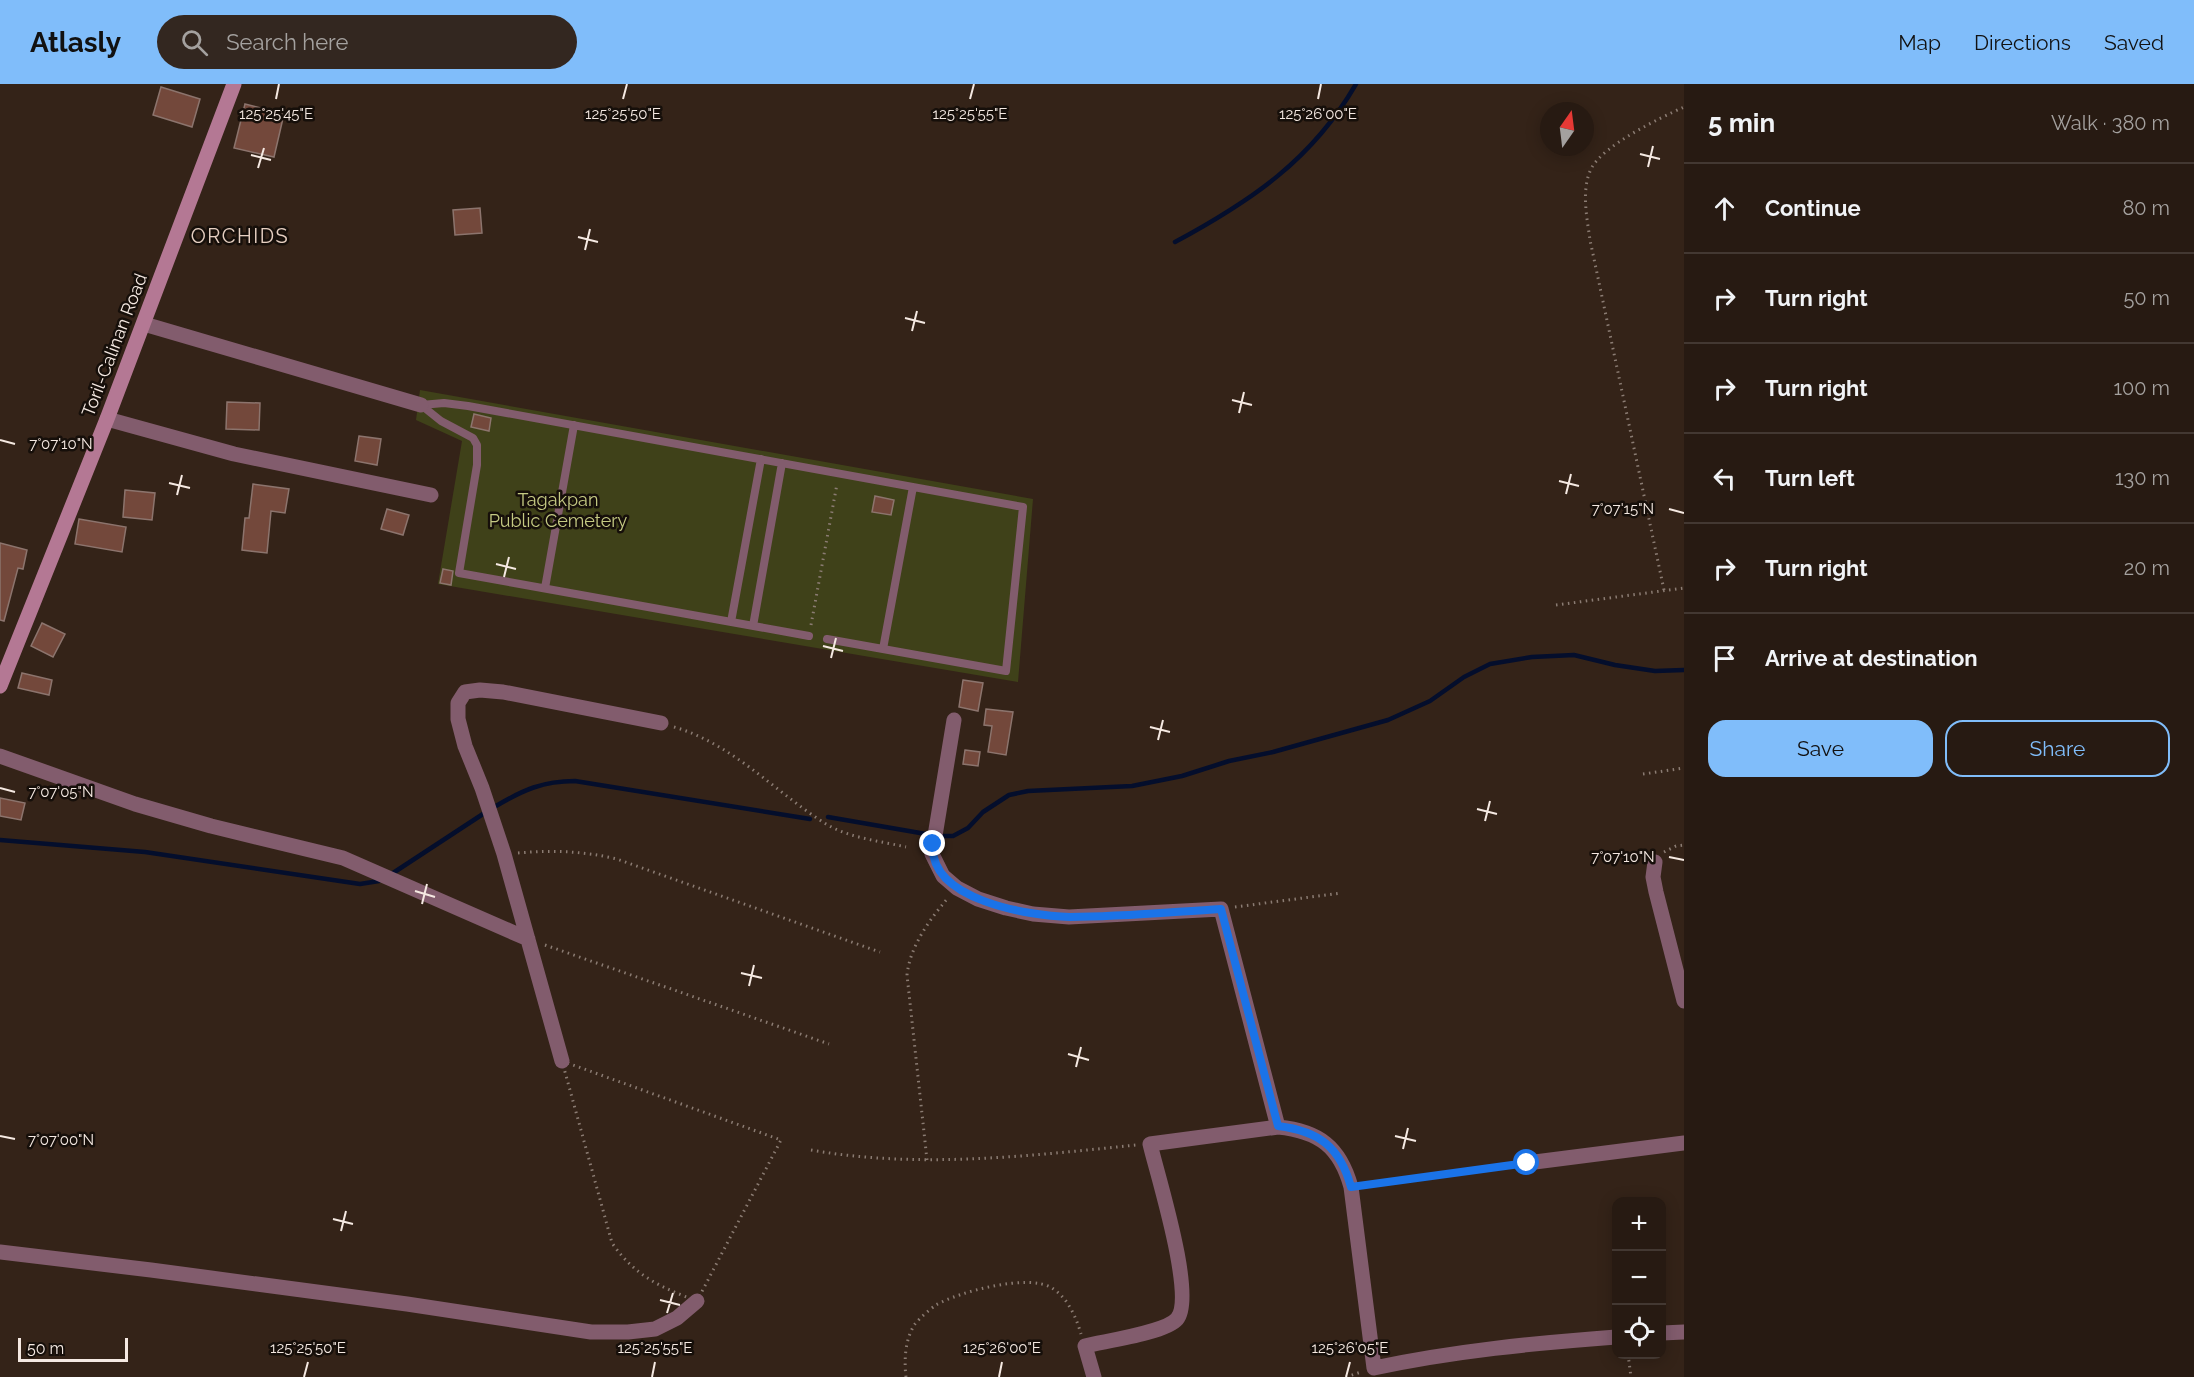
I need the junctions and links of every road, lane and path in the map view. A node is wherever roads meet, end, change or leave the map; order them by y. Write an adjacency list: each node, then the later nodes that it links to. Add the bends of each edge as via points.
1 (234, 84): 3 (main road, Toril-Calinan Road)
2 (1684, 107): 14 (path, via 1644,126 1601,156 1591,170 1586,206)
3 (144, 324): 4 (street); 5 (main road, Toril-Calinan Road)
4 (422, 405): 6 (lane, via 456,404); 12 (lane, via 441,421 473,438 477,445 459,573)
5 (107, 419): 11 (street, via 234,454); 21 (main road, Toril-Calinan Road)
6 (574, 425): 7 (lane); 12 (lane)
7 (761, 459): 8 (lane); 16 (lane)
8 (783, 463): 9 (lane); 17 (lane)
9 (838, 473): 10 (lane); 18 (path)
10 (913, 487): 20 (lane); 20 (lane, via 1023,507 1006,671)
11 (431, 495)
12 (545, 588): 16 (lane)
13 (1684, 588): 14 (path)
14 (1664, 590): 15 (path)
15 (1556, 605)
16 (731, 622): 17 (lane)
17 (753, 626): 18 (lane)
18 (809, 636)
19 (827, 639): 20 (lane)
20 (883, 649)
21 (0, 686)
22 (954, 720): 31 (street, via 932,854 943,876)
23 (661, 723): 28 (path, via 685,730 740,760 828,825); 29 (street, via 503,692 465,692 458,703 458,719)
24 (0, 756): 34 (street, via 135,804 343,858)
25 (1684, 768): 26 (path)
26 (1643, 774)
27 (1684, 846): 30 (path, via 1662,853)
28 (906, 847)
29 (504, 854): 34 (street); 35 (path, via 564,850 617,859)
30 (1655, 862): 36 (street, via 1653,878)
31 (957, 888): 33 (street, via 1006,908 1069,917); 43 (path, via 935,913 908,962)
32 (1341, 893): 33 (path)
33 (1221, 909): 39 (street)
34 (528, 939): 37 (path); 38 (street)
35 (880, 952)
36 (1684, 1001)
37 (829, 1044)
38 (562, 1061): 47 (path, via 612,1243 642,1276); 47 (path, via 781,1140)
39 (1278, 1126): 41 (street); 45 (street, via 1299,1129 1319,1138 1346,1168)
40 (1684, 1143): 44 (street)
41 (1150, 1144): 43 (path); 51 (street, via 1181,1270 1183,1305 1178,1318 1168,1325)
42 (811, 1150): 43 (path, via 859,1158)
43 (927, 1160)
44 (1527, 1163): 45 (path)
45 (1351, 1187): 50 (street, via 1374,1368 1524,1344)
46 (0, 1252): 47 (street, via 407,1304 591,1332 655,1329 677,1318)
47 (697, 1301)
48 (1684, 1332): 49 (street)
49 (1666, 1333)
50 (1612, 1337)
51 (1085, 1346): 53 (path, via 1076,1317 1052,1288 1038,1282 1016,1283 936,1305 916,1323 906,1344); 54 (street)
52 (1629, 1359): 55 (path)
53 (906, 1377)
54 (1094, 1377)
55 (1631, 1377)

